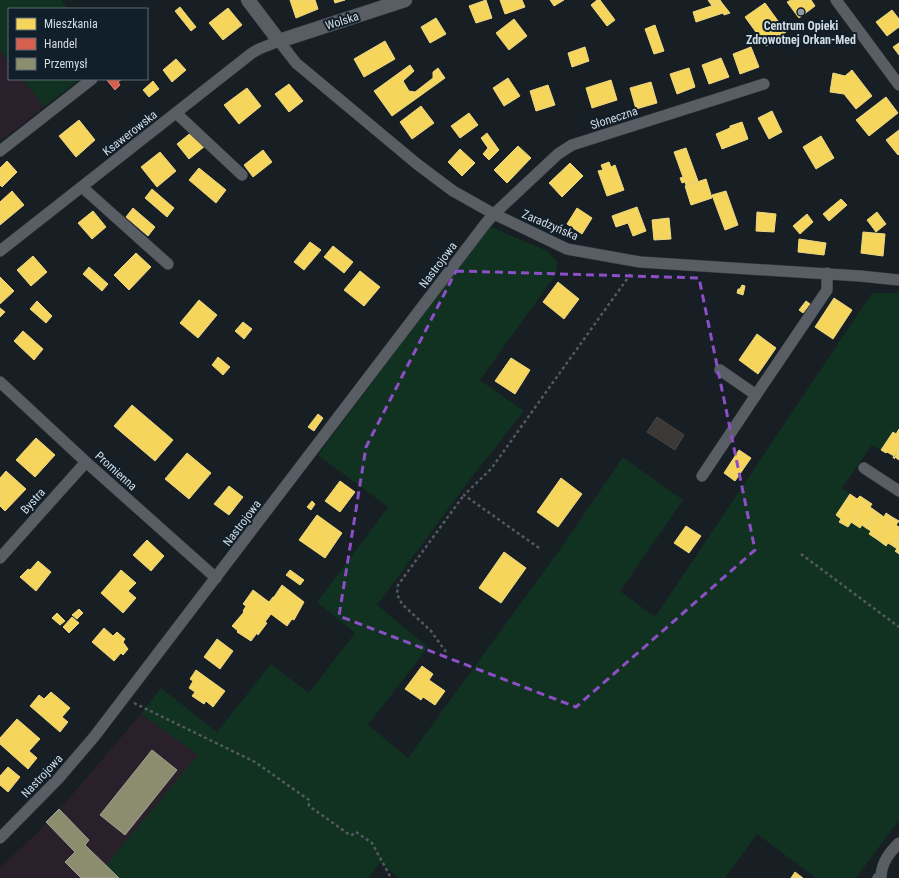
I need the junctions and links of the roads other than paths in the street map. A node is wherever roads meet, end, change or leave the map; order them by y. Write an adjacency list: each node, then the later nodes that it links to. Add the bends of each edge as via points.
1 (248, 0): 4 (street)
2 (405, 0): 4 (street, Wolska)
3 (836, 0): 7 (street)
4 (279, 41): 8 (street, Ksawerowska, via 259,49); 12 (street, Zaradzyńska, via 296,63 417,164 453,191)
5 (91, 80): 9 (street)
6 (764, 84): 12 (street, Słoneczna, via 572,145 558,154)
7 (899, 85)
8 (176, 113): 10 (street); 11 (street, Ksawerowska)
9 (0, 151)
10 (242, 175)
11 (82, 187): 13 (street, Ksawerowska); 14 (street)
12 (494, 214): 15 (street, Zaradzyńska, via 567,249 640,262); 25 (street, Nastrojowa)
13 (0, 251)
14 (168, 264)
15 (827, 274): 16 (street, Zaradzyńska); 19 (street, via 827,290)
16 (899, 280)
17 (720, 370): 19 (street)
18 (0, 382): 20 (street, Promienna)
19 (756, 395): 22 (street)
20 (86, 462): 24 (street, Bystra); 25 (street, Promienna)
21 (864, 468): 23 (street)
22 (702, 476)
23 (899, 491)
24 (0, 558)
25 (216, 578): 26 (street, Nastrojowa, via 94,737 58,779)
26 (0, 838)
27 (899, 843): 28 (street, via 884,861)
28 (881, 877)

